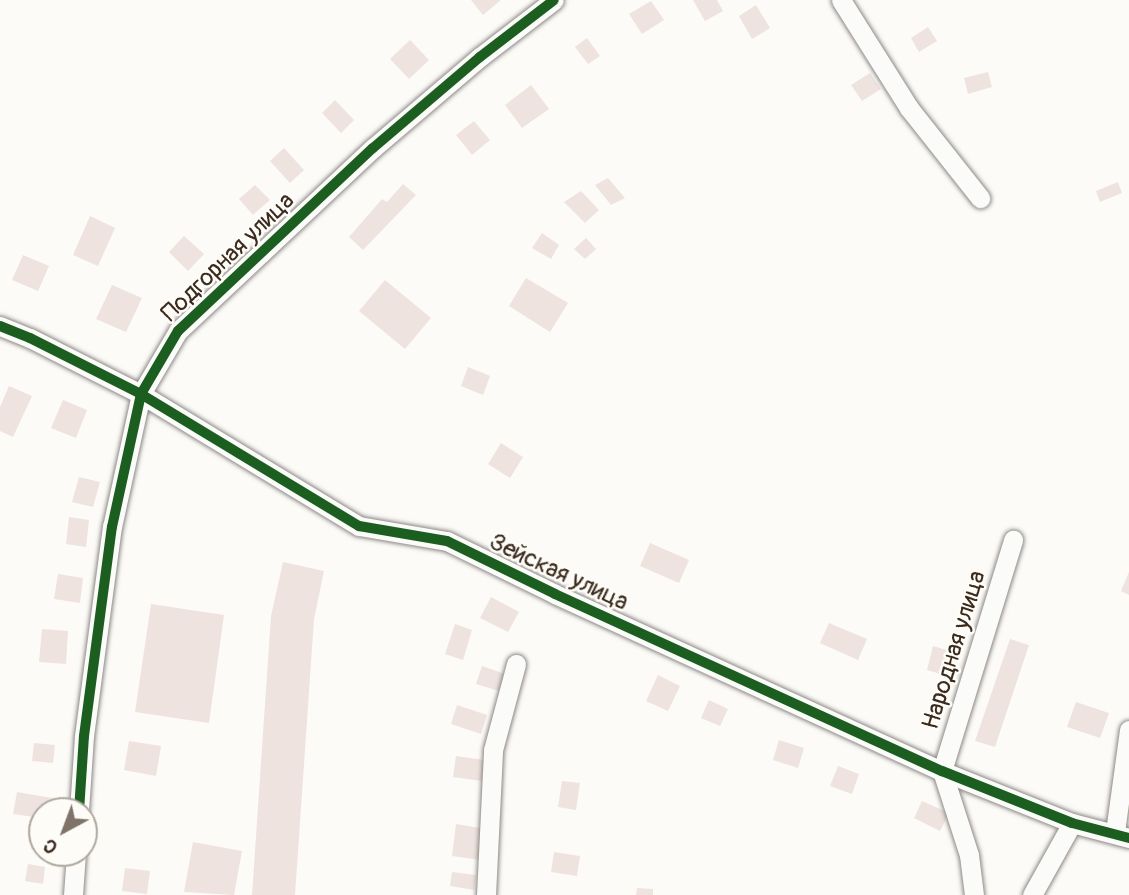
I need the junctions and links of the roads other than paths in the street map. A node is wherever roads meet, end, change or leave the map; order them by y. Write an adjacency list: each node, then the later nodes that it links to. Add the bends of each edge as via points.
1 (554, 0): 5 (street, Подгорная улица, via 373,148 177,331)
2 (841, 0): 3 (street, via 909,108)
3 (980, 198)
4 (0, 326): 5 (street, Зейская улица)
5 (141, 394): 9 (street, Зейская улица, via 359,526 447,541); 10 (street, Подгорная улица, via 112,527)
6 (1013, 540): 9 (street, Народная улица)
7 (516, 664): 15 (street, via 493,750)
8 (1129, 730): 12 (street)
9 (942, 771): 11 (street, Зейская улица); 16 (street, via 969,855)
10 (80, 797)
11 (1072, 823): 12 (street, Зейская улица); 17 (street)
12 (1122, 835)
13 (75, 867): 14 (street)
14 (73, 895)
15 (486, 895)
16 (974, 895)
17 (1032, 895)

